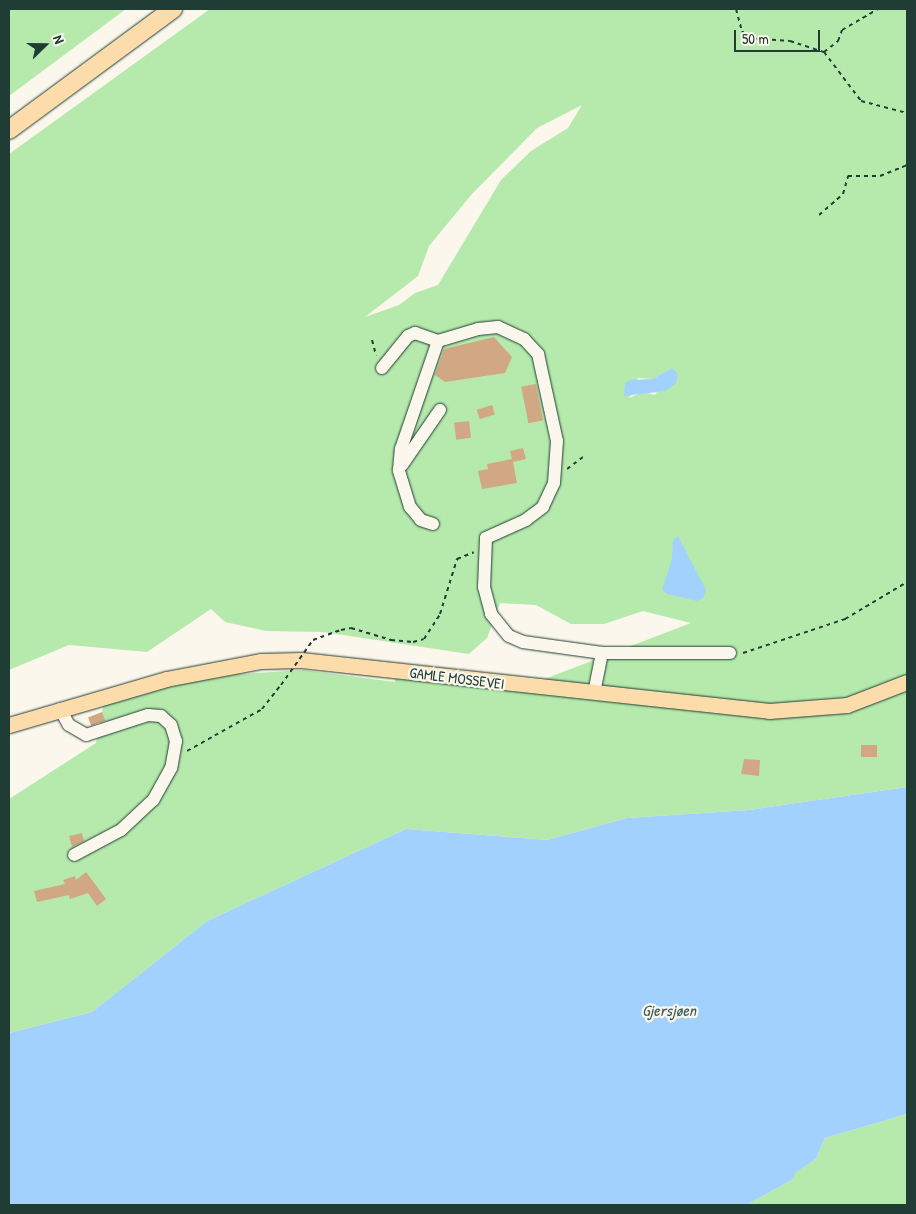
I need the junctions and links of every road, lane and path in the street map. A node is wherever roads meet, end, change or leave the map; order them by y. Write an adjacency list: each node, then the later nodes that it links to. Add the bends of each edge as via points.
1 (156, 9): 7 (highway)
2 (173, 9): 8 (highway)
3 (736, 9): 5 (path, via 742,31 748,38 790,41)
4 (878, 9): 5 (path, via 846,27 838,41)
5 (824, 52): 6 (path, via 861,101)
6 (907, 113)
7 (9, 118)
8 (9, 130)
9 (907, 165): 10 (path, via 880,176 848,176 843,194)
10 (820, 215)
11 (438, 341): 12 (lane, via 415,333 408,336); 14 (lane, via 401,448); 16 (lane, via 478,329 498,327 534,346 541,364 557,441 550,497 526,520 486,538)
12 (382, 368)
13 (440, 410): 14 (lane)
14 (399, 470): 15 (lane, via 410,507 421,520)
15 (433, 524)
16 (486, 547): 18 (lane, via 484,587 491,614 509,636 523,642); 24 (path, bridge, via 457,559 440,614 424,639 413,642 391,640 351,628 313,640 269,702 252,716)
17 (907, 582): 19 (path, via 845,619 762,649)
18 (602, 653): 19 (lane); 21 (lane)
19 (730, 654)
20 (907, 682): 21 (main road, GAMLE MOSSEVEI, via 847,705 806,711 719,708)
21 (594, 694): 22 (main road, GAMLE MOSSEVEI, via 301,660 261,661 166,679)
22 (60, 709): 23 (main road, GAMLE MOSSEVEI); 24 (lane, via 69,725 86,736 148,716 160,716 173,728)
23 (9, 725)
24 (174, 758): 25 (lane, via 164,784 137,817 121,830)
25 (74, 855)

